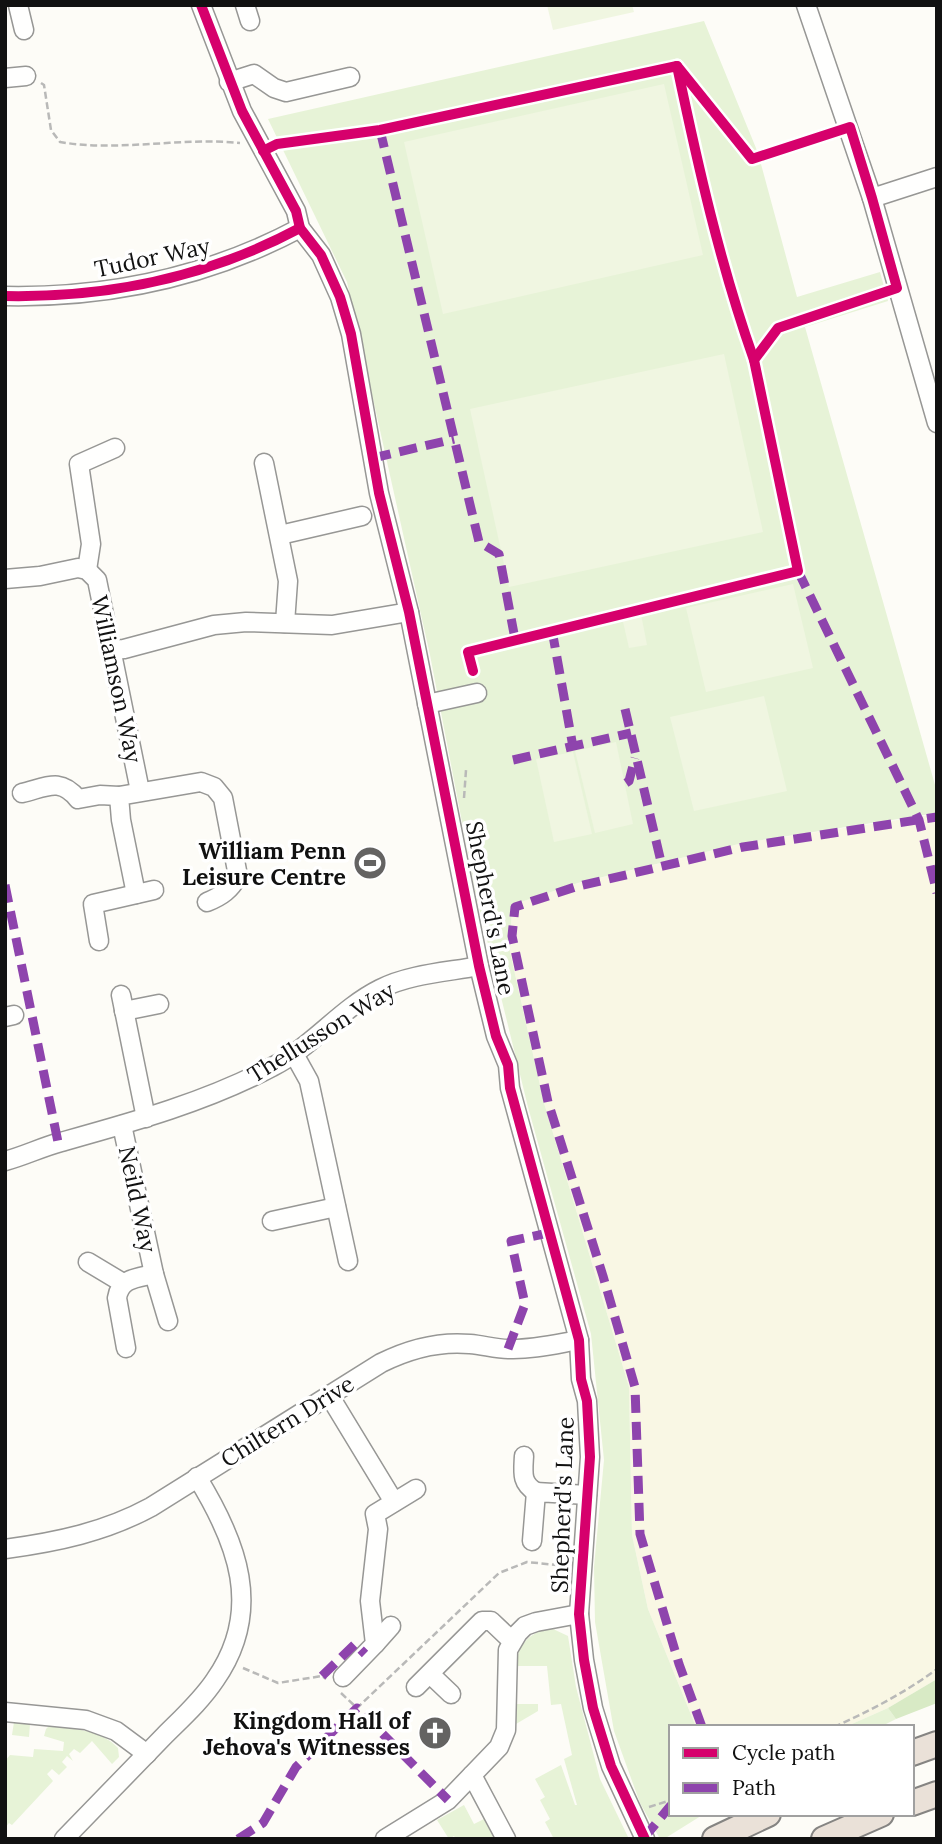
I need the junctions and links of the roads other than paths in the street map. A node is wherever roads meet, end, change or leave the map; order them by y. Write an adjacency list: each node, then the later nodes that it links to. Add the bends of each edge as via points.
1 (18, 5): 4 (street)
2 (201, 5): 8 (street, Shepherd's Lane)
3 (806, 5): 10 (street)
4 (24, 30)
5 (26, 76): 7 (street)
6 (350, 77): 8 (street, via 286,92 254,74)
7 (5, 78)
8 (229, 82): 11 (street, Shepherd's Lane, via 296,211)
9 (937, 177): 10 (street)
10 (872, 198): 13 (street)
11 (300, 228): 12 (street, Tudor Way, via 263,248 170,279 82,293); 20 (street, Shepherd's Lane, via 321,255 351,334 379,493)
12 (5, 296)
13 (937, 423)
14 (115, 448): 18 (street, via 79,464 91,544)
15 (264, 463): 17 (street)
16 (362, 516): 17 (street)
17 (280, 535): 21 (street, via 288,581)
18 (87, 570): 19 (street, Williamson Way); 22 (street, Williamson Way, via 100,589)
19 (5, 579)
20 (408, 612): 21 (street, via 332,625); 24 (street, Shepherd's Lane)
21 (285, 623): 22 (street, via 214,625)
22 (112, 650): 25 (street, Williamson Way)
23 (477, 693): 24 (street)
24 (427, 704): 32 (street, Shepherd's Lane)
25 (140, 791): 27 (street); 30 (street, via 201,782 219,792 238,876 221,897)
26 (22, 793): 27 (street, via 61,785 78,799)
27 (120, 796): 29 (street)
28 (154, 890): 29 (street)
29 (136, 894): 31 (street, via 93,904)
30 (207, 902)
31 (99, 942)
32 (479, 966): 34 (street, Thellusson Way, via 381,988); 45 (street, Shepherd's Lane)
33 (159, 1003): 35 (street, via 123,1003)
34 (294, 1054): 35 (street, Thellusson Way, via 250,1079); 38 (street, via 309,1081)
35 (146, 1118): 36 (street, Thellusson Way)
36 (122, 1125): 37 (street, Thellusson Way); 42 (street, Neild Way)
37 (5, 1161)
38 (336, 1207): 39 (street); 40 (street)
39 (272, 1221)
40 (348, 1261)
41 (88, 1262): 43 (street)
42 (154, 1274): 43 (street, Neild Way); 44 (street, Neild Way)
43 (124, 1283): 46 (street, Neild Way, via 117,1298)
44 (167, 1321)
45 (579, 1340): 47 (street, Chiltern Drive, via 508,1349 468,1343 424,1346 381,1363); 52 (street, Shepherd's Lane, via 590,1457)
46 (126, 1348)
47 (329, 1395): 49 (street, Chiltern Drive); 53 (street)
48 (524, 1456): 51 (street, via 523,1479)
49 (197, 1477): 55 (street, Chiltern Drive, via 125,1521 66,1539); 67 (street, via 231,1542 241,1580 239,1622 227,1661 204,1695)
50 (416, 1489): 53 (street)
51 (536, 1492): 52 (street); 54 (street)
52 (587, 1495): 56 (street, Shepherd's Lane)
53 (394, 1502): 59 (street, via 375,1514 378,1529 370,1601)
54 (532, 1541)
55 (5, 1549)
56 (579, 1614): 58 (street, via 525,1626); 76 (street, Shepherd's Lane, via 593,1709 611,1766)
57 (391, 1626): 59 (street)
58 (512, 1641): 60 (street, via 491,1621 482,1621); 68 (street, via 506,1662 504,1738)
59 (375, 1644): 61 (street)
60 (430, 1674): 62 (street); 63 (street)
61 (338, 1684)
62 (416, 1687)
63 (452, 1694)
64 (5, 1712): 67 (street, via 86,1720 116,1731)
65 (937, 1744): 66 (highway)
66 (914, 1753)
67 (147, 1754): 73 (street)
68 (472, 1775): 74 (street, via 442,1804); 75 (street)
69 (937, 1794): 70 (highway)
70 (914, 1802)
71 (764, 1816): 77 (highway)
72 (876, 1816): 78 (highway)
73 (64, 1839)
74 (385, 1839)
75 (506, 1839)
76 (645, 1839)
77 (715, 1839)
78 (824, 1839)

